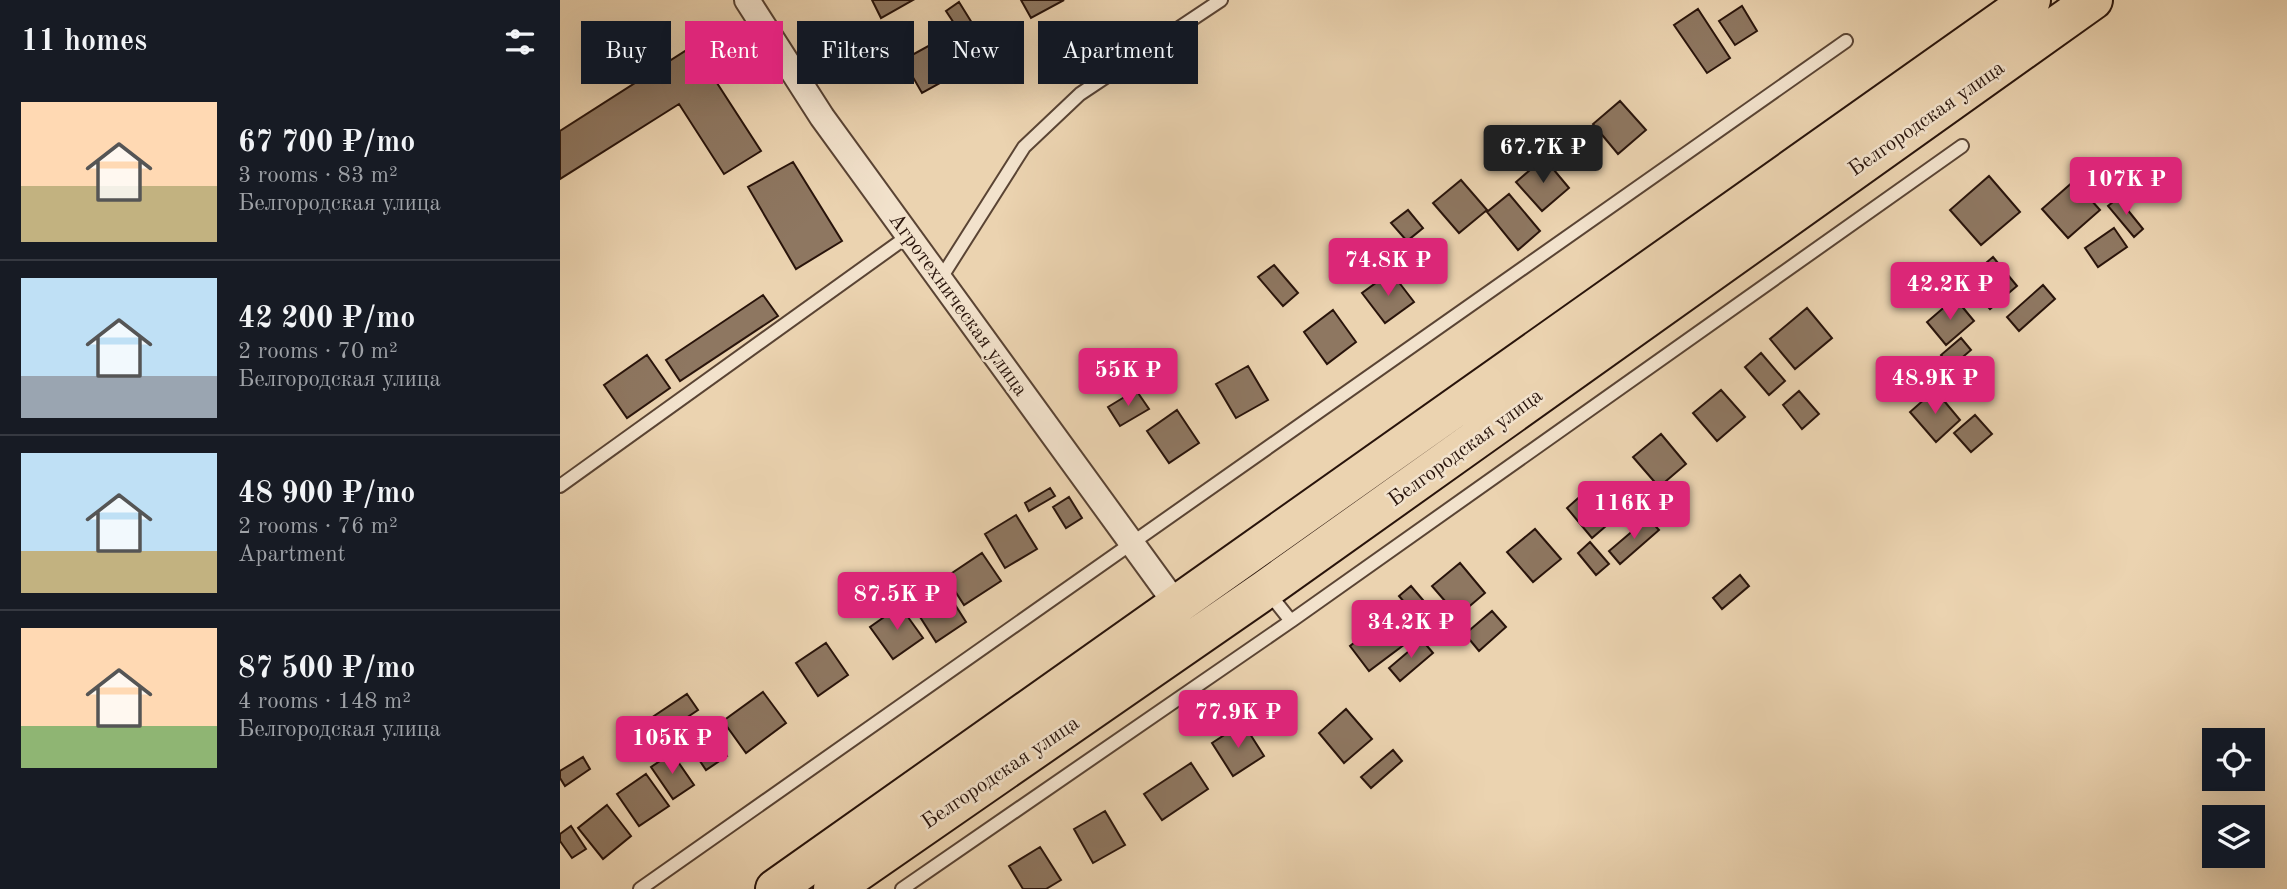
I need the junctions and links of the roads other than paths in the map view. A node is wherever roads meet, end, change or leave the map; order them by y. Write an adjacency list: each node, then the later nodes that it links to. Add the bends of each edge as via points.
1 (747, 0): 7 (street, Агротехническая улица, via 822,117)
2 (1221, 0): 8 (lane, via 1080,94 1024,147)
3 (2031, 0): 12 (main road, Белгородская улица)
4 (2093, 0): 11 (main road, Белгородская улица)
5 (1846, 41): 10 (lane)
6 (1962, 146): 13 (lane)
7 (908, 236): 8 (street, Агротехническая улица); 9 (lane)
8 (941, 278): 10 (street, Агротехническая улица)
9 (560, 486)
10 (1133, 544): 12 (street, Агротехническая улица); 14 (lane)
11 (1266, 589): 13 (lane); 16 (main road, Белгородская улица)
12 (1176, 604): 15 (main road, Белгородская улица)
13 (1291, 621): 17 (lane)
14 (640, 889)
15 (775, 889)
16 (832, 889)
17 (902, 889)

